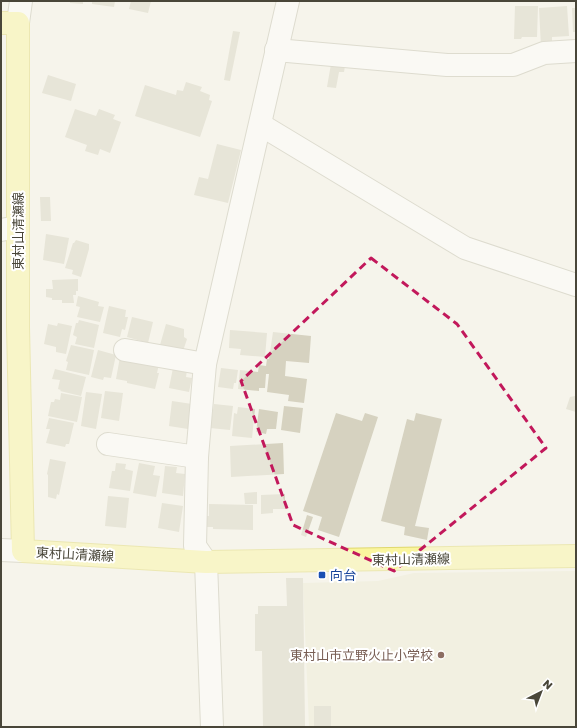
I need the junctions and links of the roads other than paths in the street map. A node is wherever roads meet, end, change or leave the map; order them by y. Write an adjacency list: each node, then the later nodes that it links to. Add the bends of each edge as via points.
1 (21, 1): 3 (street)
2 (288, 1): 4 (street)
3 (10, 23): 7 (main road, 東村山清瀬線)
4 (276, 50): 5 (street, via 447,65 513,65 544,53); 6 (street)
5 (576, 51)
6 (260, 125): 8 (street, via 465,248); 10 (street)
7 (9, 229): 14 (main road, 東村山清瀬線, via 18,335)
8 (570, 278)
9 (125, 350): 10 (street)
10 (205, 364): 12 (street)
11 (108, 444): 12 (street)
12 (197, 457): 16 (street, via 195,546)
13 (1, 550): 14 (street)
14 (23, 551): 16 (main road, 東村山清瀬線)
15 (576, 556): 16 (main road, 東村山清瀬線)
16 (206, 562): 17 (street)
17 (212, 727)

